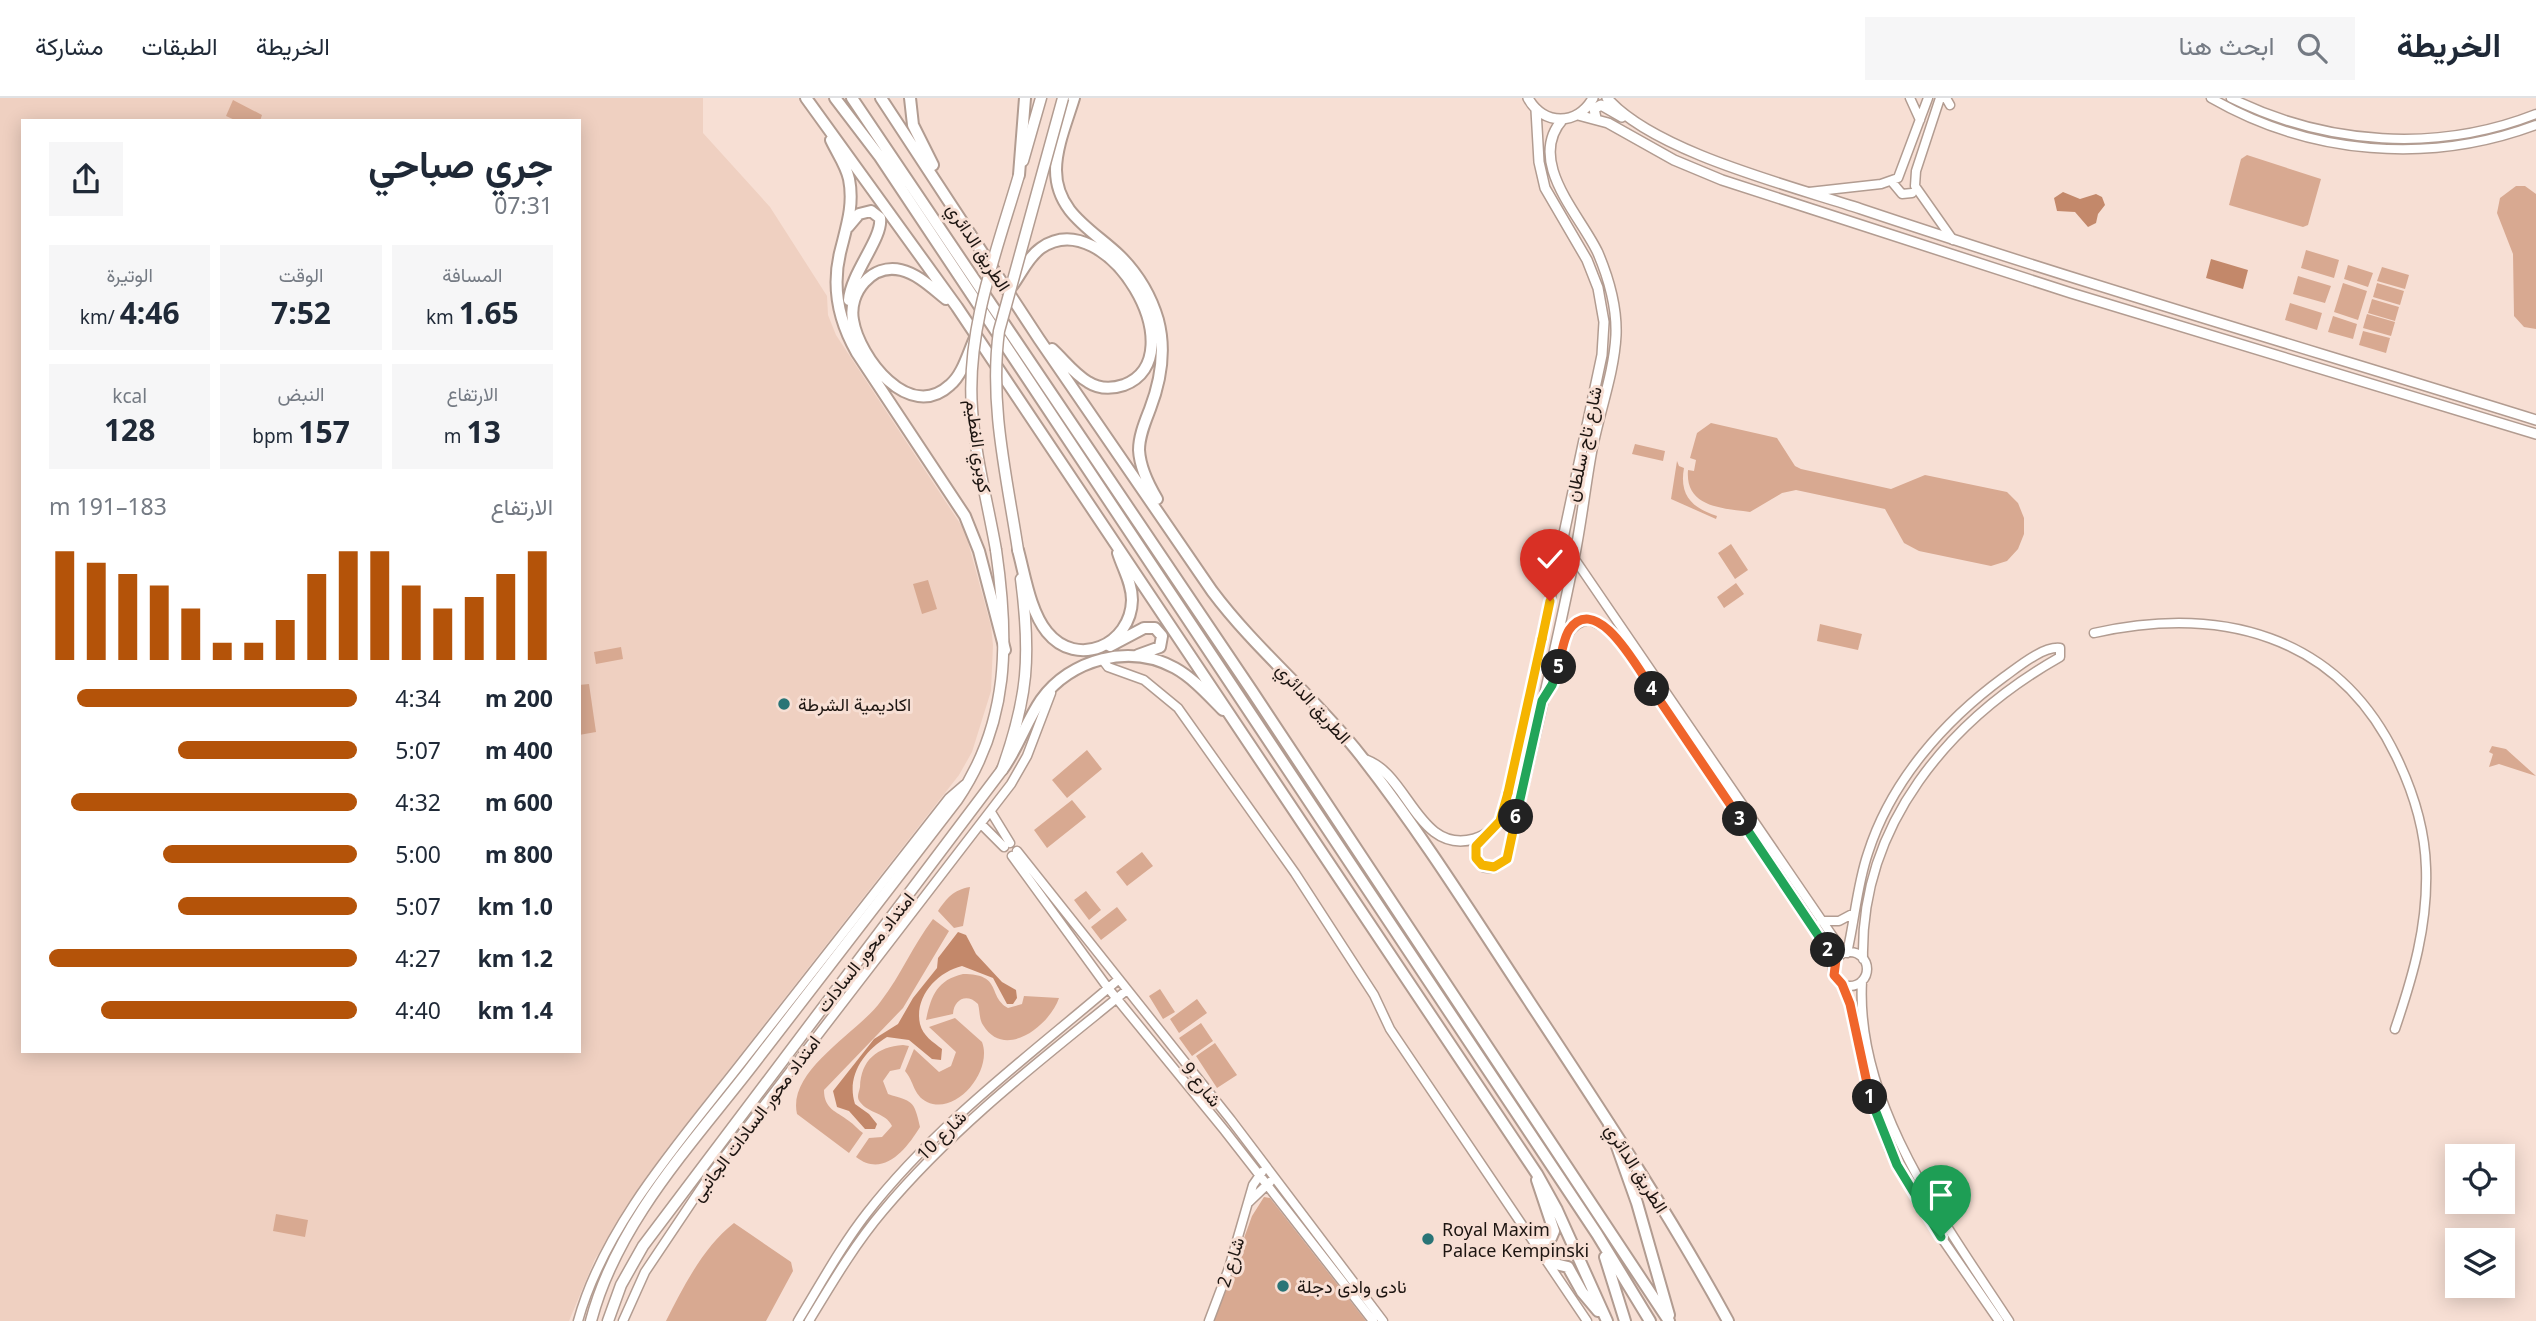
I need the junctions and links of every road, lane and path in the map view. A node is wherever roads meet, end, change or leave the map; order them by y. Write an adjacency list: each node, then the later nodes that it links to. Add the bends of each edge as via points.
1 (806, 98): 28 (highway)
2 (835, 98): 100 (highway, الطريق الدائري, via 887,167)
3 (852, 98): 117 (highway, الطريق الدائري)
4 (881, 98): 41 (highway, الطريق الدائري)
5 (910, 98): 41 (highway, via 913,125)
6 (1025, 98): 36 (highway)
7 (1041, 98): 36 (main road, كوبري الفطيم)
8 (1063, 98): 44 (main road, كوبري الفطيم, bridge)
9 (1074, 98): 52 (highway, via 1057,157 1058,190 1072,215 1137,276 1157,318 1161,368 1140,442 1140,459)
10 (1528, 98): 19 (main road)
11 (1593, 98): 21 (main road)
12 (1607, 98): 27 (main road)
13 (1910, 98): 25 (street)
14 (1928, 98): 25 (street)
15 (1940, 98): 34 (street)
16 (2211, 98): 22 (street)
17 (2231, 98): 18 (street)
18 (2250, 107): 22 (street); 26 (street, via 2308,127 2385,139 2446,137)
19 (1536, 110): 24 (main road); 30 (main road, شارع تاج سلطان)
20 (2536, 114): 26 (street)
21 (1578, 115): 23 (main road); 24 (main road)
22 (2245, 116): 31 (street, via 2305,137 2381,149 2443,148)
23 (1597, 118): 27 (main road, via 1593,111 1601,105); 50 (main road, via 1722,180 2071,293)
24 (1563, 120): 32 (main road)
25 (1920, 120): 33 (street)
26 (2519, 120): 31 (street)
27 (1637, 122): 38 (main road, via 1705,157)
28 (826, 124): 42 (highway, via 849,179 851,210); 45 (highway)
29 (2536, 125): 31 (street)
30 (1539, 129): 32 (main road, via 1550,124); 69 (main road, شارع تاج سلطان, via 1545,188 1594,277 1603,310 1604,338 1505,811)
31 (2523, 130)
32 (1555, 132): 55 (main road, شارع تاج سلطان, via 1552,151 1557,182 1601,261 1616,322)
33 (1908, 155): 34 (street); 37 (street, via 1902,173)
34 (1920, 159): 35 (street)
35 (1916, 172): 39 (street); 40 (street, via 1915,186)
36 (1018, 175): 47 (main road, كوبري الفطيم, bridge)
37 (1892, 182): 38 (street); 39 (street, via 1897,191)
38 (1809, 192): 43 (main road)
39 (1912, 193): 40 (street)
40 (1926, 205): 43 (street)
41 (953, 209): 48 (highway, الطريق الدائري)
42 (846, 230): 46 (highway, via 864,211 880,218 880,228 851,288); 58 (highway, via 836,276 843,325 872,377 965,516)
43 (1953, 240): 49 (main road)
44 (1011, 288): 48 (highway, via 1031,257 1051,242 1075,239 1098,249 1130,282 1153,343 1144,370 1121,386 1094,385); 54 (main road, كوبري الفطيم, bridge, via 994,366 996,409)
45 (957, 307): 46 (highway, via 914,275 887,270 859,288); 51 (highway)
46 (852, 316): 47 (highway, via 858,335 885,378 902,392 927,397 943,391 955,379)
47 (975, 337): 53 (main road, كوبري الفطيم, bridge, via 972,409)
48 (1039, 339): 52 (highway, الطريق الدائري)
49 (2536, 420)
50 (2536, 434)
51 (1113, 537): 57 (highway, via 1132,600 1124,628); 63 (highway)
52 (1178, 542): 64 (highway, الطريق الدائري, via 1225,608 1331,718)
53 (996, 550): 58 (main road, امتداد محور السادات)
54 (1018, 550): 57 (highway, via 1046,631 1068,648); 65 (main road, امتداد محور السادات, via 1028,670 1019,721)
55 (1574, 558): 62 (main road, شارع تاج سلطان); 71 (street)
56 (2095, 633): 85 (street, via 2176,622 2255,633 2315,659 2345,682 2369,709 2412,795 2426,866 2421,941)
57 (1104, 647): 59 (highway, via 1150,626 1160,631 1160,647)
58 (1005, 650): 66 (main road, امتداد محور السادات, via 996,718)
59 (1135, 656): 60 (highway); 63 (highway, via 1165,663 1185,674)
60 (1102, 659): 61 (highway); 89 (street, via 1108,667 1144,680 1178,708 1295,873)
61 (1060, 680): 65 (highway, via 1041,701); 67 (street, امتداد محور السادات الجانبى, via 1020,770)
62 (1542, 701): 69 (main road, شارع تاج سلطان, via 1507,859 1491,868 1479,863 1475,852); 76 (street, via 1555,680 1570,629 1586,620 1608,627)
63 (1237, 723): 92 (highway)
64 (1363, 759): 69 (main road, via 1387,772 1421,820 1451,839 1468,841); 87 (highway, الطريق الدائري)
65 (1002, 770): 79 (main road, امتداد محور السادات)
66 (970, 781): 105 (street, via 949,798 672,1152 602,1258); 106 (main road, امتداد محور السادات, via 649,1202 614,1256)
67 (991, 812): 68 (street, امتداد محور السادات الجانبى); 68 (street, via 1007,845)
68 (981, 824): 77 (street, امتداد محور السادات الجانبى)
69 (1484, 836)
70 (1854, 913): 71 (street, via 1839,921); 74 (street); 75 (street, via 1875,835 1896,793 1924,753 1954,718 1991,687 2041,654 2060,648 2059,658 2018,681 1963,727 1915,786 1893,823 1875,869 1865,917)
71 (1821, 921): 74 (street)
72 (1089, 941): 73 (street); 73 (street, شارع 9, via 1014,853); 78 (street, شارع 9)
73 (1080, 949): 82 (street, شارع 9)
74 (1845, 953): 75 (street); 76 (street)
75 (1863, 959): 80 (street, via 1866,972)
76 (1836, 960): 81 (street, via 1834,975)
77 (859, 978): 79 (main road); 94 (street, امتداد محور السادات الجانبى)
78 (1119, 979): 82 (street, شارع 10); 83 (street, شارع 9)
79 (843, 981): 91 (main road, امتداد محور السادات)
80 (1862, 981): 81 (street, via 1853,986); 120 (street, via 1868,1045 1900,1142 1932,1202)
81 (1842, 984): 119 (street, via 1868,1092 1890,1151)
82 (1108, 988): 84 (street, شارع 9); 109 (street, شارع 10, via 989,1088 919,1155 865,1215)
83 (1127, 990): 84 (street, شارع 10); 86 (street, شارع 9)
84 (1117, 998): 88 (street, شارع 9); 110 (street, شارع 10, via 997,1096 925,1164 874,1222)
85 (2395, 1029)
86 (1231, 1120): 88 (street); 90 (street, شارع 9)
87 (1609, 1124): 117 (highway); 118 (highway, الطريق الدائري)
88 (1222, 1127): 93 (street, شارع 9)
89 (1470, 1146): 101 (street); 103 (street)
90 (1266, 1167): 93 (street, شارع 2); 95 (street, شارع 9)
91 (698, 1170): 94 (main road); 107 (main road, امتداد محور السادات, via 631,1265)
92 (1537, 1174): 101 (highway, via 1554,1231); 104 (highway)
93 (1258, 1175): 96 (street, شارع 9); 98 (street, شارع 2)
94 (708, 1178): 108 (street, امتداد محور السادات الجانبى, via 645,1272)
95 (1275, 1178): 96 (street, شارع 2); 97 (street, شارع 9)
96 (1266, 1185): 98 (street, شارع 2); 99 (street, شارع 9)
97 (1290, 1198): 99 (street); 113 (street, شارع 9)
98 (1249, 1202): 111 (street, شارع 2)
99 (1282, 1204): 112 (street, شارع 9)
100 (1597, 1234): 115 (highway); 116 (highway, الطريق الدائري)
101 (1539, 1243): 102 (street)
102 (1551, 1263): 103 (street); 104 (highway, via 1567,1267 1582,1293)
103 (1568, 1293): 114 (street)
104 (1607, 1320)
105 (578, 1321)
106 (591, 1321)
107 (608, 1321)
108 (623, 1321)
109 (798, 1321)
110 (809, 1321)
111 (1209, 1321)
112 (1373, 1321)
113 (1383, 1321)
114 (1587, 1321)
115 (1625, 1321)
116 (1650, 1321)
117 (1670, 1321)
118 (1728, 1321)
119 (1999, 1321)
120 (2009, 1321)

